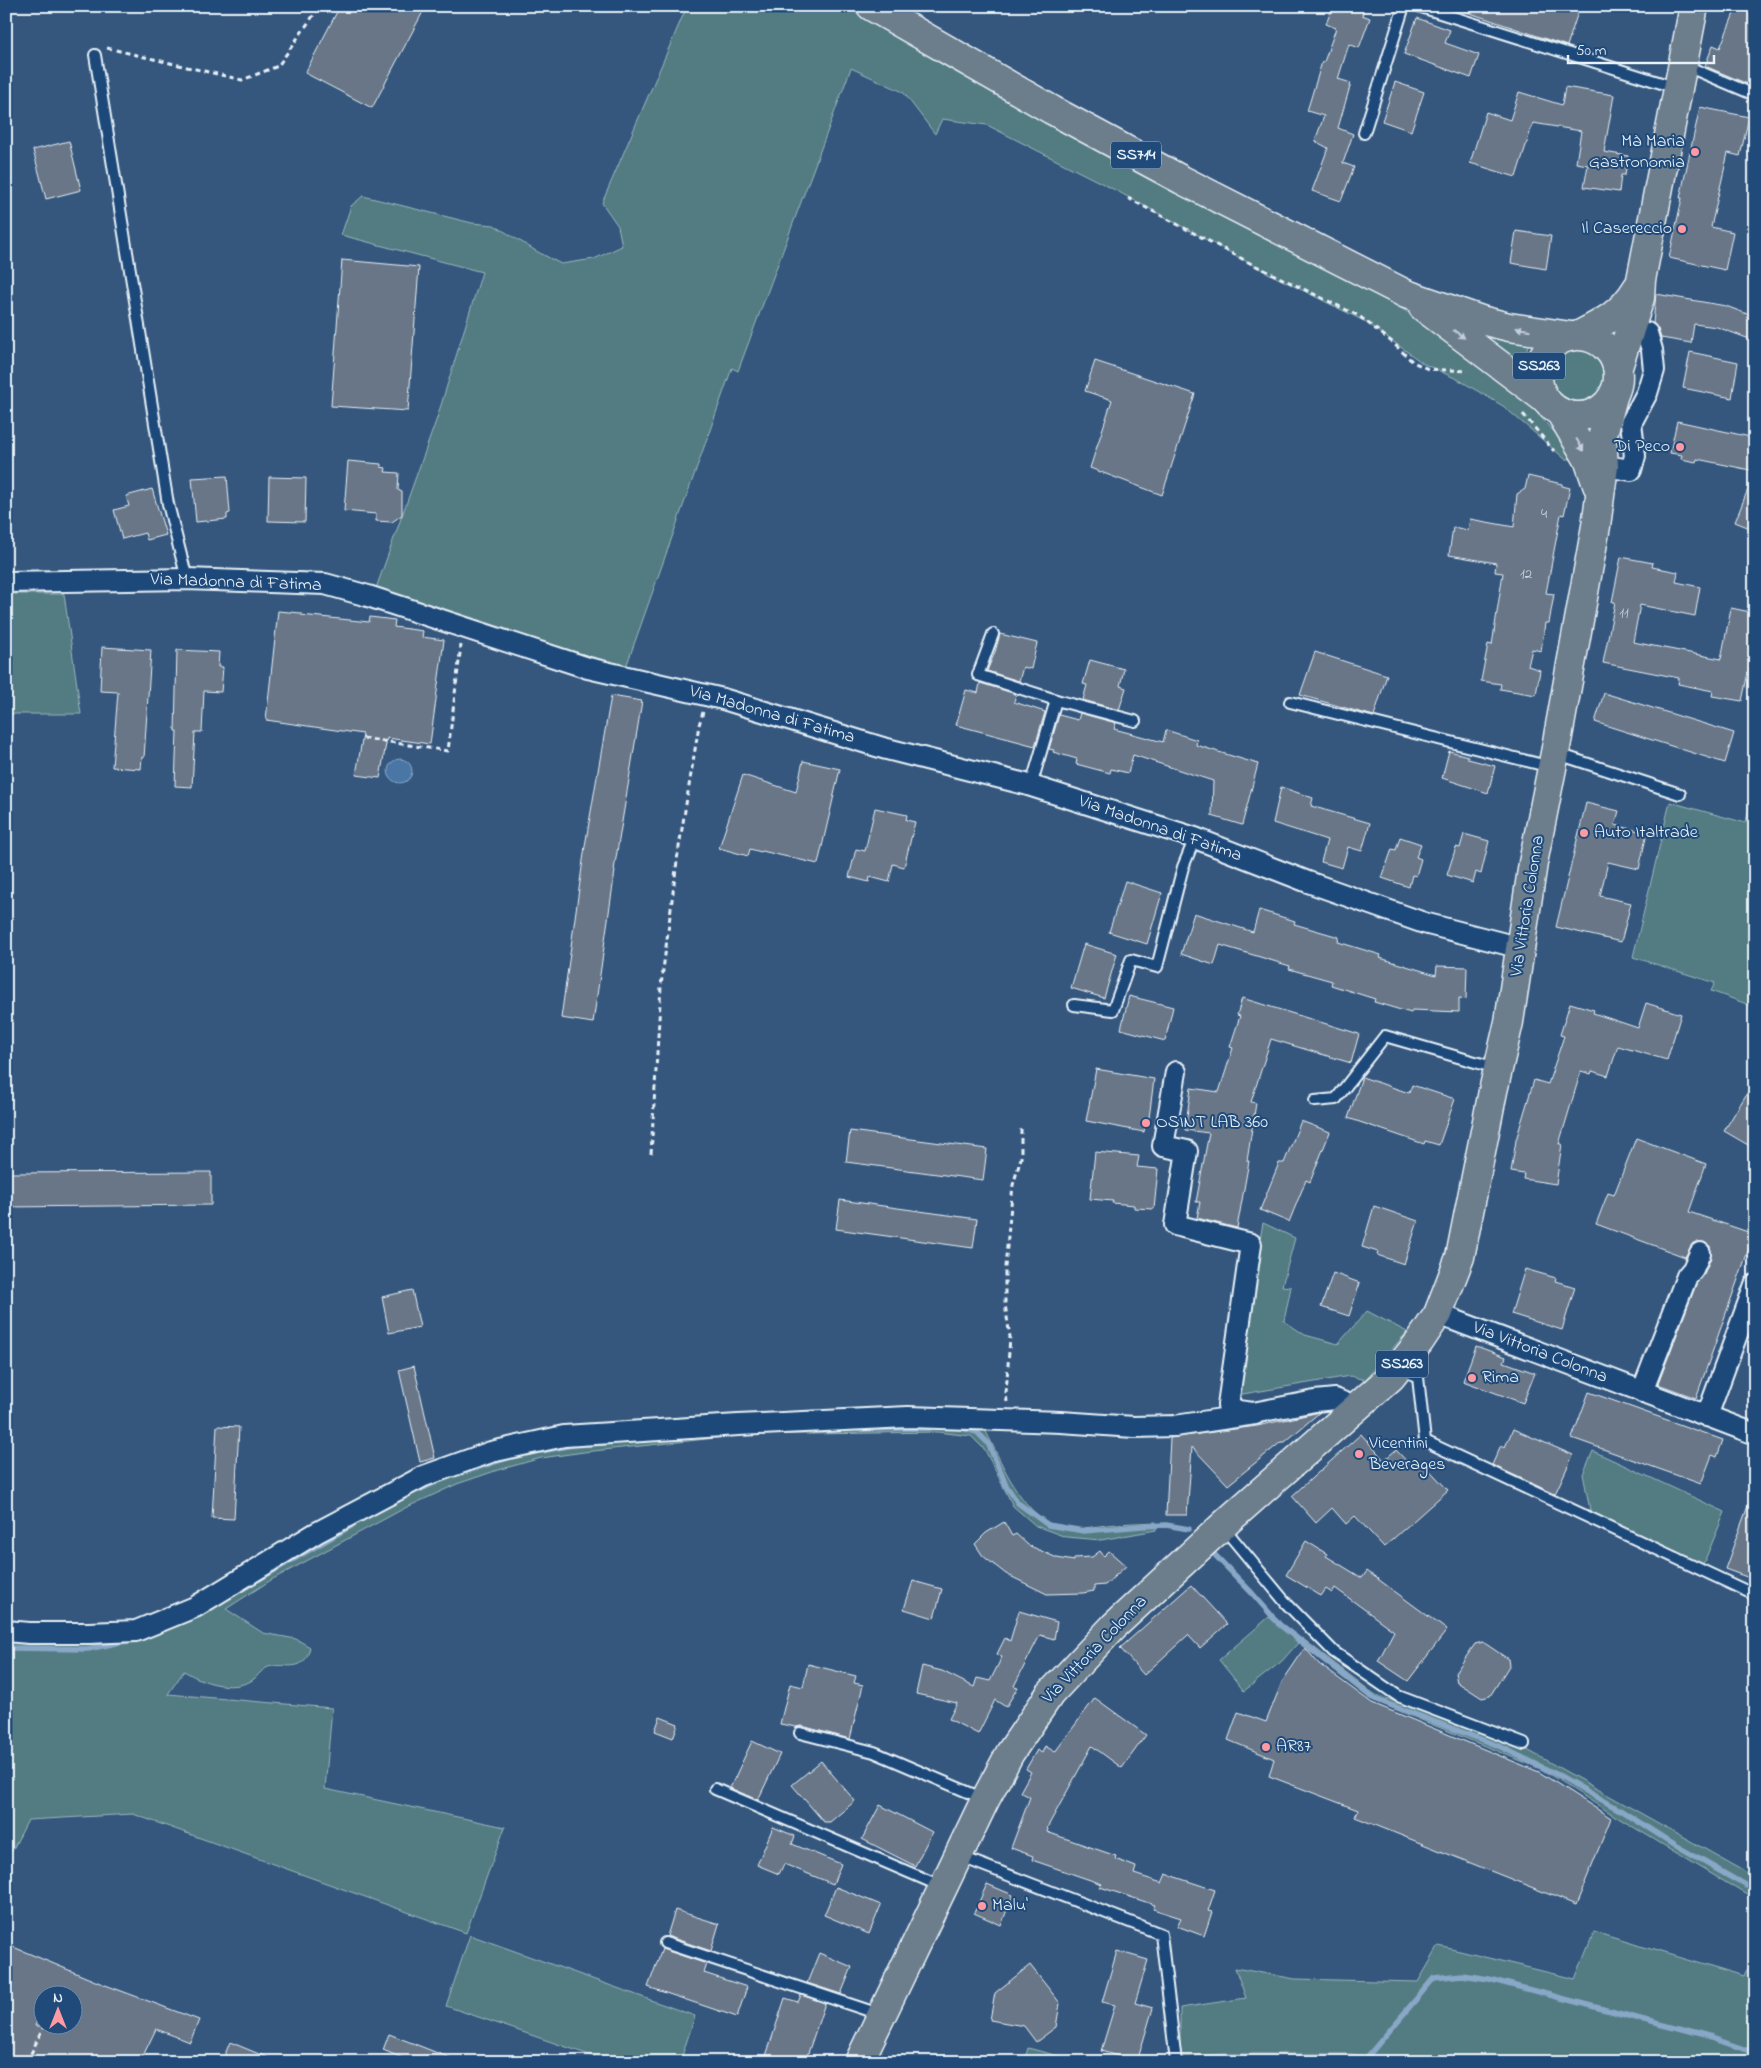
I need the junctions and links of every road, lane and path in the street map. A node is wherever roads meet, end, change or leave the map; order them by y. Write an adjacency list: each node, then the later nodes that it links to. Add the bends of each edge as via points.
1 (320, 6): 6 (path, via 278,66 242,80 104,47)
2 (871, 6): 12 (main road, SS714, via 1182,180)
3 (1404, 6): 9 (lane)
4 (1418, 6): 7 (lane)
5 (1694, 6): 7 (main road, SS263)
6 (95, 55): 22 (lane, via 168,504)
7 (1680, 77): 8 (lane); 11 (main road, SS263)
8 (1755, 95)
9 (1364, 132)
10 (1128, 198): 15 (path, via 1359,316 1413,362 1428,369)
11 (1641, 280): 14 (main road, SS263, via 1623,308 1601,324); 16 (main road, SS263, via 1640,298)
12 (1406, 294): 14 (main road, SS714, one-way to 12, via 1508,327); 17 (main road, SS714, one-way to 17)
13 (1646, 333): 20 (street, via 1654,370 1647,393 1631,423 1635,456 1631,470)
14 (1575, 336): 16 (main road, SS263, via 1598,340 1607,348 1614,357); 17 (main road, SS263, via 1550,347 1539,367 1540,390)
15 (1476, 372)
16 (1616, 380): 17 (main road, SS263, via 1607,404 1597,411 1572,416); 20 (main road, Via Vittoria Colonna / SS263, via 1602,438)
17 (1553, 406): 21 (main road, Via Vittoria Colonna / SS263, one-way to 21, via 1588,459)
18 (1518, 409): 19 (path)
19 (1524, 415)
20 (1604, 466): 21 (main road, Via Vittoria Colonna / SS263)
21 (1600, 494): 31 (main road, Via Vittoria Colonna / SS263)
22 (188, 579): 23 (street, Via Madonna di Fatima); 24 (street, Via Madonna di Fatima, via 325,584)
23 (6, 582)
24 (464, 627): 26 (street, Via Madonna di Fatima, via 588,668); 30 (path, via 448,751)
25 (993, 634): 27 (lane, via 978,675)
26 (708, 695): 32 (street, Via Madonna di Fatima, via 883,748); 41 (path, via 699,725 678,853 661,986)
27 (1056, 700): 29 (lane); 32 (lane)
28 (1290, 702): 31 (lane)
29 (1135, 721)
30 (363, 738)
31 (1554, 761): 33 (lane); 35 (main road, Via Vittoria Colonna / SS263, via 1533,862)
32 (1031, 786): 34 (street, Via Madonna di Fatima)
33 (1680, 794)
34 (1196, 838): 35 (street, Via Madonna di Fatima, via 1424,923); 36 (lane, via 1183,867 1158,967 1131,960 1113,1010)
35 (1521, 948): 37 (main road, Via Vittoria Colonna / SS263, via 1510,1022)
36 (1074, 1006)
37 (1499, 1068): 39 (lane, via 1385,1036 1336,1099); 44 (main road, Via Vittoria Colonna / SS263, via 1460,1257)
38 (1176, 1072): 48 (street, via 1163,1146 1187,1151 1175,1225 1251,1244 1228,1405 1238,1411)
39 (1315, 1101)
40 (1021, 1129): 50 (path, via 1021,1158 1013,1185 1005,1267 1005,1304 1010,1337 1006,1393)
41 (650, 1154)
42 (1700, 1253): 46 (street, via 1687,1276)
43 (1755, 1285): 49 (street)
44 (1438, 1314): 45 (main road, Via Vittoria Colonna / SS263); 46 (street, Via Vittoria Colonna)
45 (1400, 1367): 47 (main road, Via Vittoria Colonna / SS263); 53 (lane, via 1418,1377 1425,1441)
46 (1642, 1392): 49 (street, Via Vittoria Colonna)
47 (1357, 1408): 48 (street, via 1335,1399); 52 (main road, Via Vittoria Colonna / SS263)
48 (1254, 1413): 50 (street, via 1174,1426)
49 (1707, 1416): 51 (street, Via Vittoria Colonna)
50 (1010, 1420): 54 (street, via 908,1417 564,1436 491,1452 424,1476 316,1533 195,1607 136,1630 89,1633)
51 (1755, 1434)
52 (1222, 1526): 56 (lane, via 1286,1603 1334,1652 1398,1696); 58 (main road, Via Vittoria Colonna / SS263, via 1114,1626 1050,1694 1010,1753)
53 (1755, 1595)
54 (6, 1631)
55 (800, 1733): 58 (lane, via 874,1752)
56 (1524, 1744)
57 (715, 1789): 60 (lane)
58 (985, 1800): 59 (main road, Via Vittoria Colonna / SS263)
59 (958, 1856): 60 (main road, Via Vittoria Colonna / SS263); 66 (lane, via 1161,1934)
60 (944, 1888): 62 (main road, Via Vittoria Colonna / SS263)
61 (666, 1943): 62 (lane)
62 (882, 2016): 65 (main road, Via Vittoria Colonna / SS263)
63 (39, 2036): 64 (path)
64 (27, 2062)
65 (859, 2062)
66 (1176, 2062)

